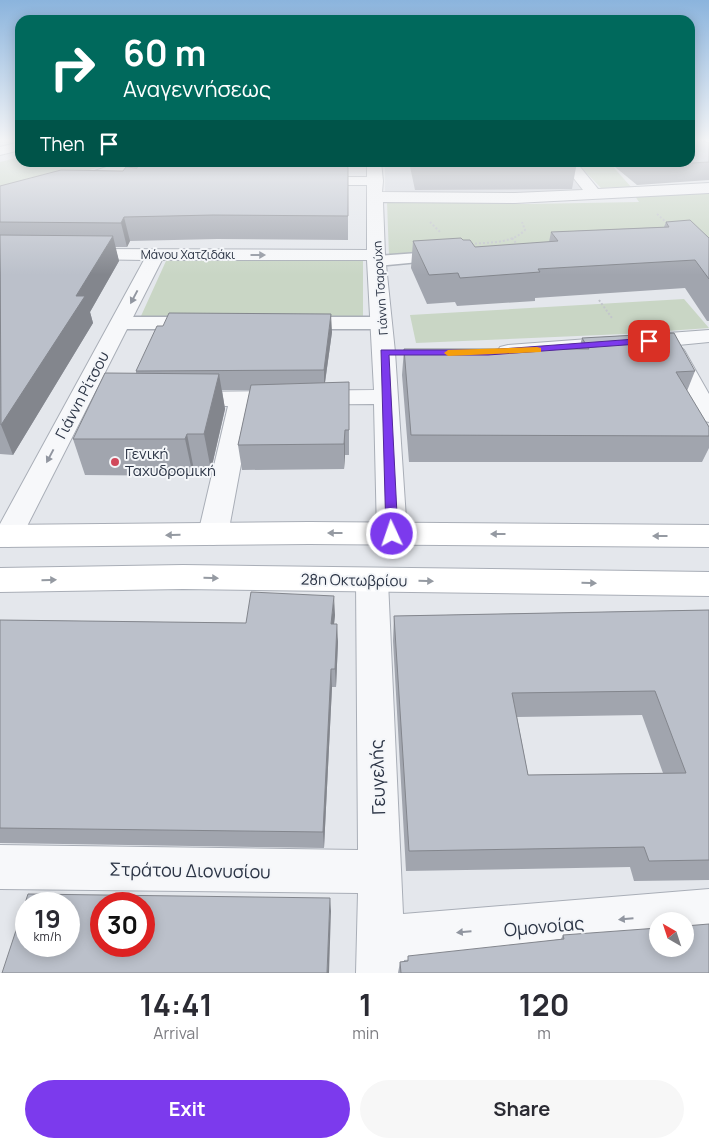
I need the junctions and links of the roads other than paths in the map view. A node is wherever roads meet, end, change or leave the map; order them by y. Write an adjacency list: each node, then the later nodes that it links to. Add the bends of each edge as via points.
1 (67, 184): 5 (street)
2 (376, 184): 11 (street, Γιάννη Τσαρούχη)
3 (384, 184): 7 (street, via 407,198)
4 (586, 184): 7 (street)
5 (61, 186)
6 (709, 188): 7 (street)
7 (593, 194)
8 (66, 254): 9 (street, Μάνου Χατζιδάκι)
9 (156, 254): 11 (street, Μάνου Χατζιδάκι, one-way to 11); 12 (street, Γιάννη Ρίτσου, one-way to 12)
10 (457, 255): 11 (street)
11 (377, 258): 15 (street, Γιάννη Τσαρούχη)
12 (120, 323): 13 (street); 20 (street, Γιάννη Ρίτσου)
13 (217, 323)
14 (275, 323): 15 (street)
15 (382, 323): 19 (street, Γιάννη Τσαρούχη, via 393,352)
16 (709, 336): 17 (street)
17 (667, 340): 18 (street); 24 (street)
18 (488, 353)
19 (385, 397): 23 (street); 26 (street, Γιάννη Τσαρούχη)
20 (80, 399): 21 (street); 27 (street, Γιάννη Ρίτσου, one-way to 27)
21 (108, 399)
22 (165, 399): 23 (street)
23 (241, 400): 25 (street)
24 (709, 415)
25 (212, 534): 26 (main road, one-way to 25); 27 (main road, one-way to 27)
26 (392, 534): 28 (main road, one-way to 26)
27 (4, 536)
28 (709, 536)
29 (0, 580): 30 (main road, 28η Οκτωβρίου, one-way to 30, via 183,577)
30 (372, 580): 31 (main road, 28η Οκτωβρίου, one-way to 31); 33 (street, Γευγελής)
31 (709, 584)
32 (0, 867): 33 (street, Στράτου Διονυσίου)
33 (380, 872): 35 (street, Γευγελής)
34 (709, 912): 35 (street, Ομονοίας, one-way to 35)
35 (380, 956)

